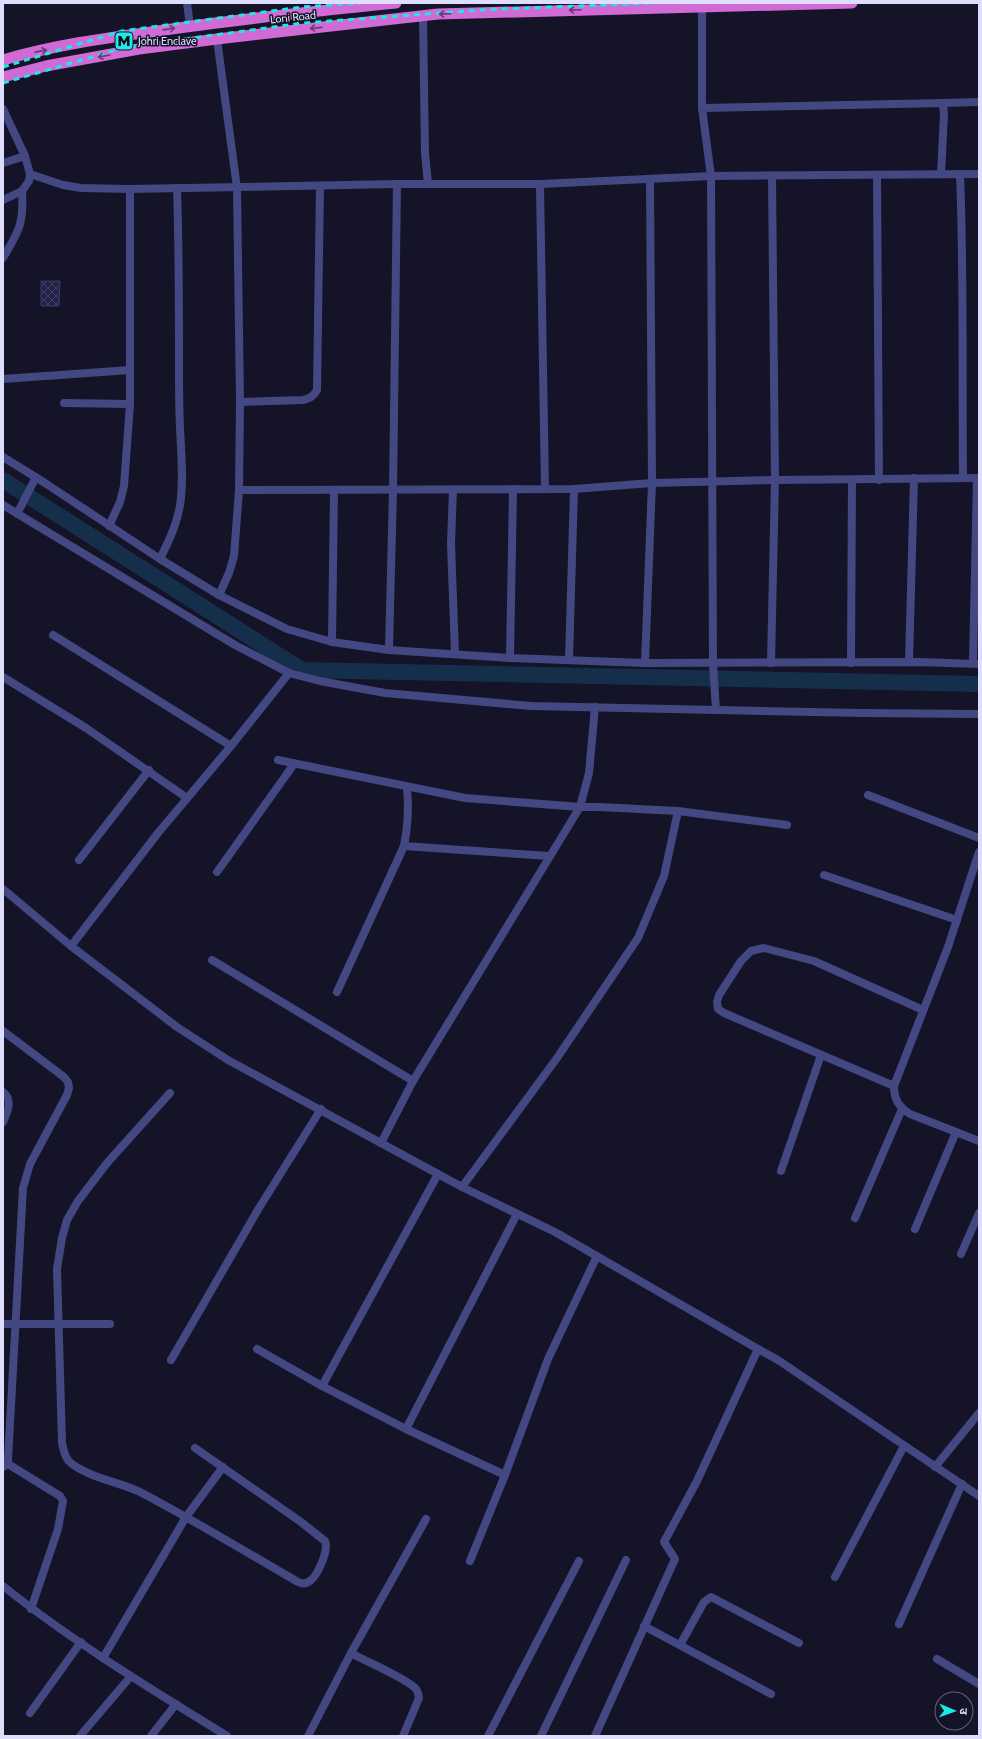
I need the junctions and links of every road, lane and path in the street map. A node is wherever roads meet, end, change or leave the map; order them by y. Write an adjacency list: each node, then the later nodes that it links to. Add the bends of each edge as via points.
1 (187, 3): 6 (street)
2 (396, 3): 6 (highway, Loni Road)
3 (852, 3): 4 (highway, Loni Road)
4 (702, 5): 5 (highway, Loni Road, one-way to 5); 12 (street)
5 (423, 16): 7 (highway, Loni Road, one-way to 7); 25 (street)
6 (190, 26): 8 (highway, Loni Road, one-way to 6, via 21,54 105,38)
7 (217, 39): 9 (highway, Loni Road, one-way to 9, via 140,49 46,66); 29 (street)
8 (3, 60)
9 (3, 77)
10 (979, 102): 11 (street)
11 (943, 103): 12 (street); 17 (street)
12 (702, 108): 21 (street)
13 (3, 109): 14 (street)
14 (25, 156): 15 (street); 16 (street)
15 (3, 163)
16 (30, 174): 30 (street, via 75,187); 31 (street, via 29,181)
17 (941, 174): 18 (street); 20 (street)
18 (960, 174): 19 (street); 42 (street, via 963,261)
19 (979, 174)
20 (877, 175): 22 (street); 46 (street)
21 (711, 176): 22 (street); 23 (street); 47 (street)
22 (772, 176): 44 (street)
23 (650, 179): 26 (street); 48 (street)
24 (397, 184): 25 (street); 27 (street); 54 (street)
25 (428, 184): 26 (street)
26 (540, 184): 50 (street)
27 (320, 186): 29 (street); 36 (street, via 317,390 310,398 303,400)
28 (177, 188): 29 (street); 30 (street); 59 (street, via 181,490 178,517)
29 (237, 188): 36 (street)
30 (130, 189): 34 (street)
31 (22, 191): 32 (street); 33 (street, via 22,219 16,236)
32 (3, 200)
33 (3, 258)
34 (130, 370): 35 (street); 38 (street)
35 (3, 379)
36 (240, 402): 52 (street)
37 (64, 404): 38 (street)
38 (130, 404): 58 (street, via 124,486)
39 (3, 457): 40 (street)
40 (36, 477): 57 (street); 58 (street)
41 (914, 478): 42 (street); 46 (street); 67 (street)
42 (963, 478): 43 (street)
43 (978, 478): 72 (street)
44 (775, 480): 45 (street); 47 (street); 70 (street)
45 (852, 480): 46 (street); 71 (street)
46 (879, 480)
47 (713, 482): 48 (street); 69 (street)
48 (652, 483): 51 (street); 68 (street)
49 (513, 489): 50 (street); 55 (street); 65 (street)
50 (545, 489): 51 (street)
51 (574, 489): 66 (street)
52 (239, 490): 53 (street); 60 (street, via 234,556)
53 (334, 490): 54 (street); 62 (street)
54 (393, 490): 55 (street); 63 (street)
55 (453, 490): 64 (street)
56 (3, 505): 57 (street)
57 (18, 514): 73 (street, via 235,645)
58 (110, 526): 59 (street)
59 (160, 559): 60 (street)
60 (219, 595): 62 (street, via 287,629)
61 (53, 635): 78 (street)
62 (332, 642): 63 (street)
63 (389, 650): 64 (street)
64 (454, 654): 65 (street)
65 (510, 658): 66 (street)
66 (569, 660): 68 (street)
67 (909, 662): 71 (street); 72 (street)
68 (645, 663): 69 (street)
69 (713, 663): 70 (street); 76 (street)
70 (771, 663): 71 (street)
71 (851, 663)
72 (976, 663)
73 (289, 673): 75 (street, via 386,693 531,706); 78 (street)
74 (3, 677): 81 (street)
75 (595, 708): 76 (street); 85 (street, via 589,773)
76 (716, 710): 77 (street)
77 (979, 714)
78 (231, 746): 84 (street)
79 (278, 760): 80 (street)
80 (294, 764): 82 (street); 93 (street)
81 (149, 770): 84 (street); 92 (street)
82 (407, 787): 85 (street, via 465,798); 89 (street, via 409,804)
83 (868, 795): 88 (street)
84 (188, 798): 97 (street)
85 (580, 808): 86 (street); 91 (street)
86 (678, 811): 87 (street); 115 (street, via 664,876 638,938 557,1058)
87 (787, 825)
88 (979, 838)
89 (404, 846): 91 (street); 99 (street)
90 (979, 852): 96 (street)
91 (549, 856): 103 (street)
92 (79, 860)
93 (217, 872)
94 (824, 874): 96 (street)
95 (3, 889): 97 (street)
96 (957, 920): 100 (street)
97 (71, 946): 108 (street, via 177,1027 228,1060)
98 (212, 960): 103 (street)
99 (337, 992)
100 (924, 1010): 102 (street, via 814,961 764,948 751,950 719,995 718,1009); 104 (street)
101 (3, 1031): 123 (street, via 64,1077 69,1088 64,1103 26,1175)
102 (821, 1055): 104 (street); 113 (street)
103 (413, 1082): 112 (street)
104 (894, 1086): 107 (street, via 894,1096)
105 (3, 1092): 109 (street, via 9,1100)
106 (170, 1093): 124 (street, via 107,1163 67,1220 58,1269)
107 (902, 1108): 110 (street, via 910,1114); 118 (street)
108 (321, 1109): 112 (street); 128 (street, via 259,1208)
109 (3, 1122)
110 (956, 1132): 111 (street); 119 (street)
111 (979, 1142)
112 (381, 1143): 114 (street)
113 (781, 1171)
114 (438, 1174): 115 (street); 129 (street)
115 (462, 1187): 117 (street)
116 (979, 1213): 120 (street)
117 (517, 1214): 121 (street); 131 (street)
118 (856, 1218)
119 (915, 1230)
120 (961, 1254)
121 (597, 1256): 127 (street); 137 (street, via 548,1359)
122 (3, 1324): 123 (street)
123 (14, 1324): 124 (street); 134 (street)
124 (58, 1324): 125 (street); 140 (street, via 62,1443 65,1457 85,1472 136,1490)
125 (110, 1324)
126 (257, 1349): 129 (street)
127 (758, 1349): 132 (street); 149 (street, via 697,1481 664,1542 675,1559)
128 (171, 1360)
129 (322, 1386): 131 (street)
130 (979, 1413): 136 (street)
131 (406, 1429): 137 (street)
132 (904, 1446): 136 (street); 145 (street)
133 (195, 1448): 135 (street)
134 (5, 1466): 147 (street, via 63,1499 58,1529)
135 (223, 1467): 140 (street); 140 (street, via 325,1541 327,1552 311,1581 298,1582)
136 (935, 1467): 138 (street)
137 (505, 1475): 143 (street)
138 (962, 1484): 139 (street); 148 (street)
139 (979, 1496)
140 (186, 1517): 154 (street)
141 (426, 1519): 153 (street)
142 (626, 1560): 167 (street)
143 (470, 1561)
144 (579, 1561): 166 (street)
145 (835, 1577)
146 (3, 1586): 147 (street)
147 (32, 1609): 150 (street)
148 (899, 1624)
149 (644, 1626): 152 (street); 168 (street)
150 (81, 1642): 154 (street); 160 (street)
151 (799, 1642): 152 (street, via 711,1597 704,1602)
152 (680, 1645): 158 (street)
153 (351, 1653): 164 (street); 165 (street, via 414,1687 418,1692 419,1698)
154 (103, 1658): 156 (street)
155 (937, 1659): 157 (street)
156 (131, 1676): 159 (street); 161 (street)
157 (979, 1684)
158 (771, 1694)
159 (176, 1704): 162 (street); 163 (street)
160 (30, 1713)
161 (80, 1736)
162 (151, 1736)
163 (227, 1736)
164 (308, 1736)
165 (403, 1736)
166 (488, 1736)
167 (541, 1736)
168 (595, 1736)

